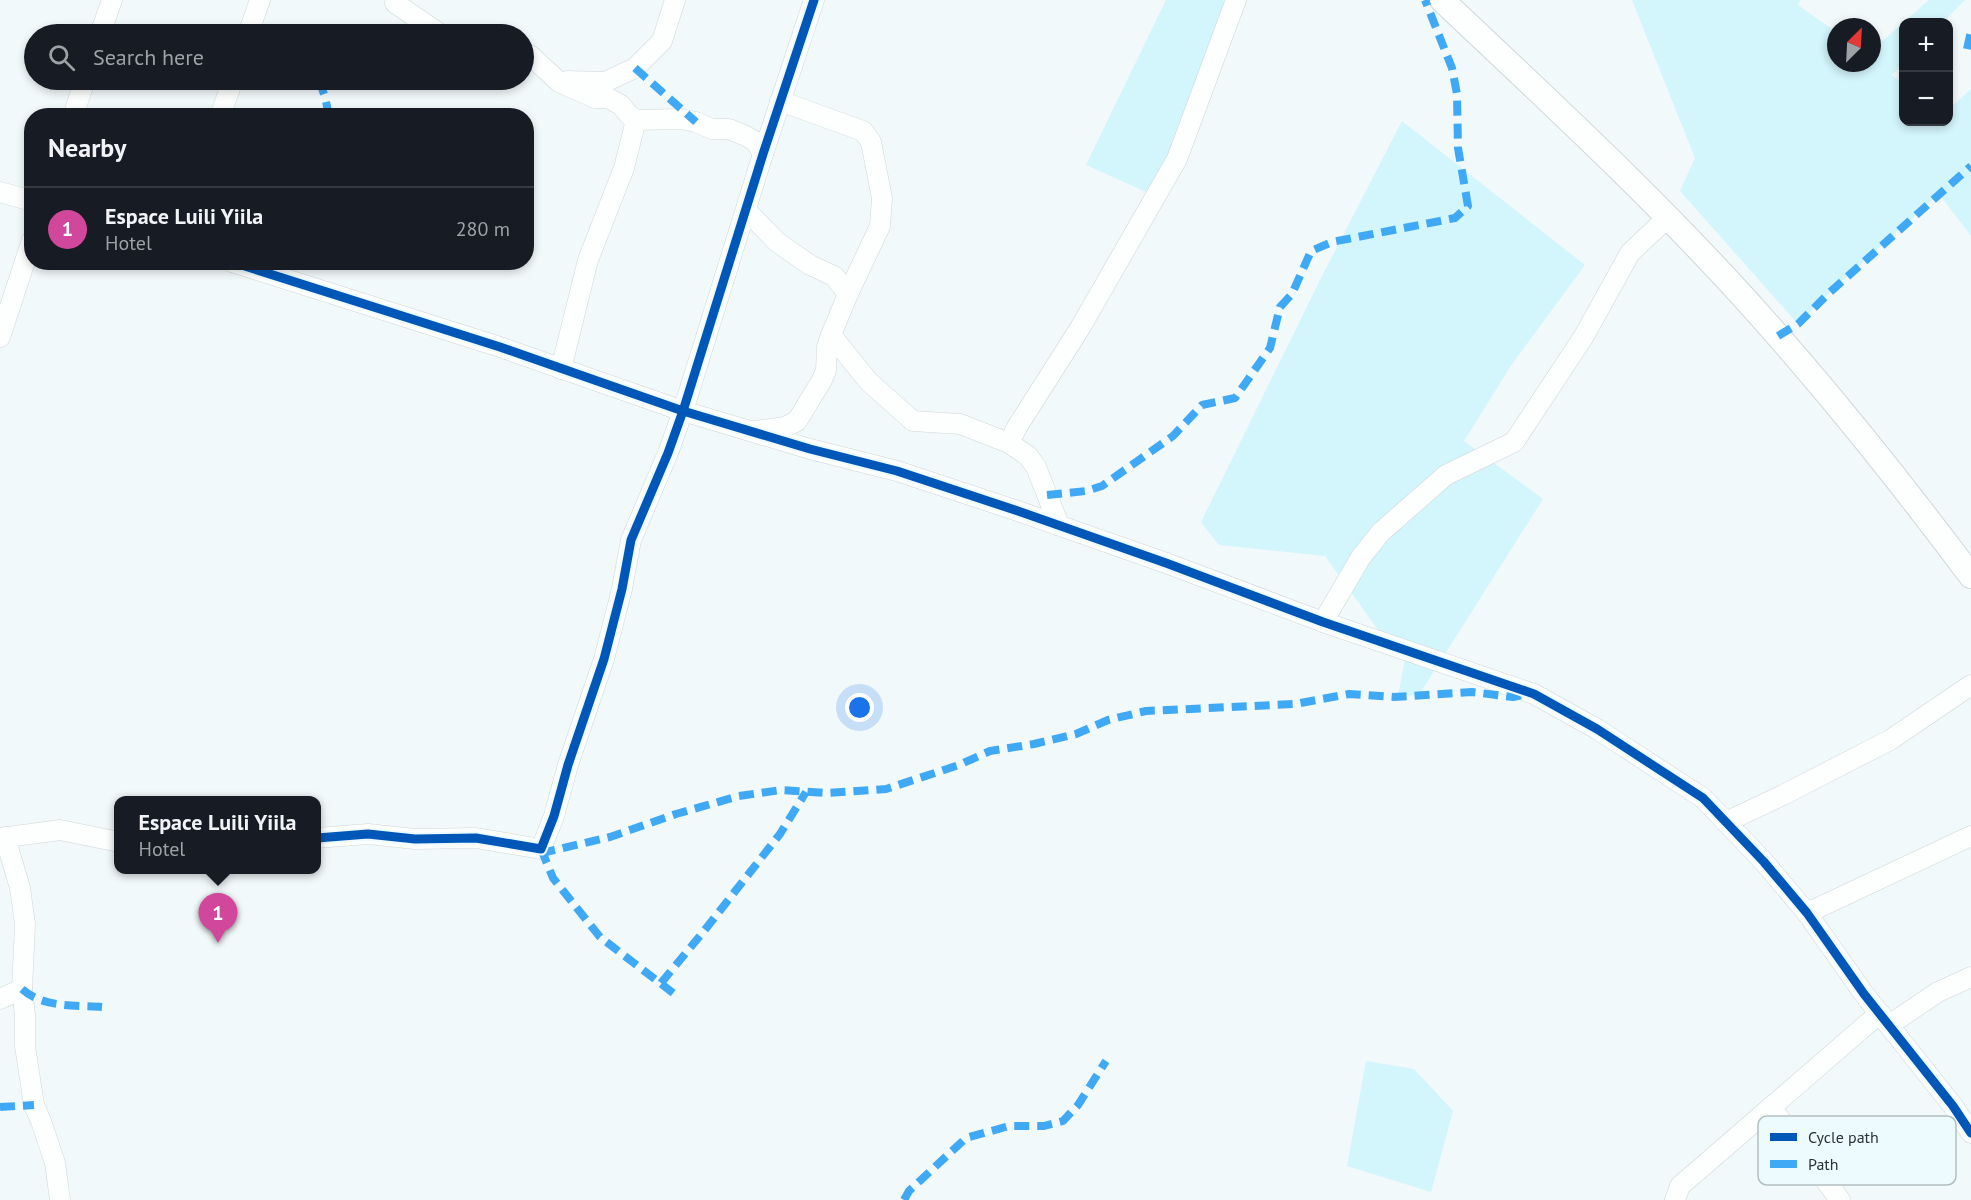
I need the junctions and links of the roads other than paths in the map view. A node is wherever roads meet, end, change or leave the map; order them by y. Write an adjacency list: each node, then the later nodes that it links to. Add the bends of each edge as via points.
1 (112, 0): 8 (street)
2 (260, 0): 9 (street)
3 (675, 0): 12 (street, via 662,41 635,68 605,82)
4 (814, 0): 15 (street)
5 (1236, 0): 32 (street, via 1177,159)
6 (1442, 0): 23 (street)
7 (395, 3): 10 (street)
8 (104, 24)
9 (252, 24)
10 (425, 24)
11 (534, 59): 12 (street)
12 (559, 82): 18 (street, via 595,98 608,98)
13 (82, 90): 16 (street)
14 (229, 90): 17 (street)
15 (780, 101): 19 (street); 26 (street, via 863,131 871,142 882,198 880,226)
16 (76, 108)
17 (223, 108)
18 (636, 120): 19 (street, via 680,119 712,129 729,129 756,142); 29 (street, via 624,168 588,260)
19 (763, 154): 22 (street)
20 (0, 192): 21 (street)
21 (24, 199)
22 (746, 210): 26 (street, via 777,242 834,276); 30 (street)
23 (1667, 218): 34 (street, via 1771,328 1883,462); 35 (street, via 1630,253 1584,336 1514,442 1446,475 1381,532 1361,557)
24 (24, 264): 28 (street)
25 (257, 270): 29 (street)
26 (848, 294): 27 (street)
27 (831, 335): 31 (street, via 826,370 797,421 785,427); 32 (street, via 868,382 912,421 960,424)
28 (0, 337)
29 (561, 369): 30 (street)
30 (683, 411): 31 (street); 40 (street, via 631,540 604,659 541,849 476,838 415,839 368,834)
31 (748, 432): 33 (street, via 897,471)
32 (1009, 443): 33 (street, via 1036,467)
33 (1059, 525): 35 (street)
34 (1971, 576)
35 (1323, 622): 37 (street, via 1534,694 1597,729 1703,798)
36 (1971, 686): 37 (street, via 1890,740)
37 (1726, 822): 42 (street)
38 (1971, 836): 42 (street)
39 (3, 838): 41 (street, via 60,830); 44 (street, via 20,888 25,924)
40 (321, 838)
41 (114, 841)
42 (1807, 913): 46 (street)
43 (1971, 976): 46 (street)
44 (22, 989): 45 (street); 54 (street, via 34,1105 55,1163)
45 (0, 999)
46 (1884, 1019): 47 (street); 51 (street)
47 (1771, 1107): 48 (street); 49 (street)
48 (1761, 1116)
49 (1778, 1116)
50 (1758, 1119): 53 (street)
51 (1971, 1133)
52 (1829, 1185): 56 (street)
53 (1678, 1193): 55 (street)
54 (60, 1200)
55 (1661, 1200)
56 (1840, 1200)

